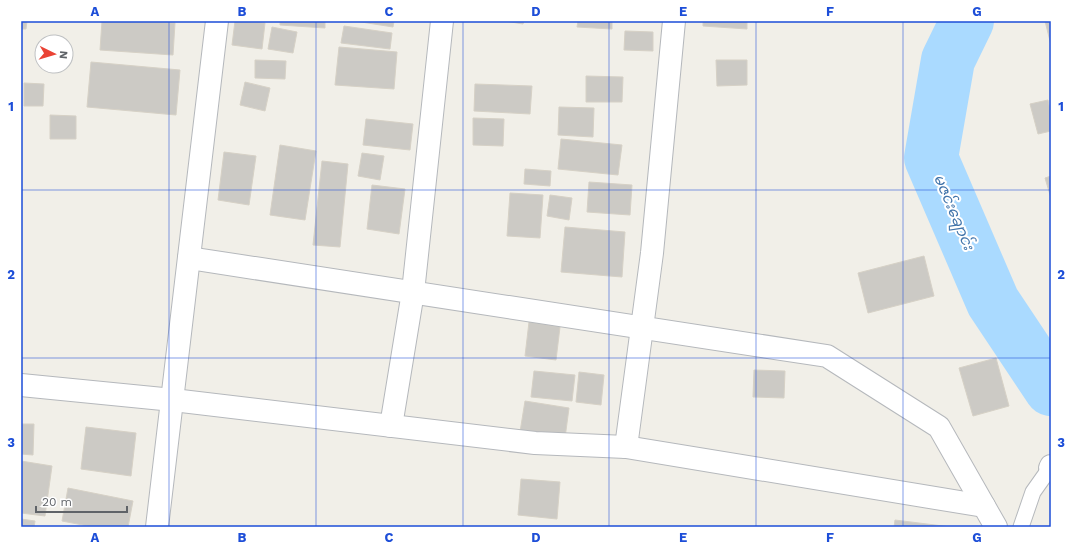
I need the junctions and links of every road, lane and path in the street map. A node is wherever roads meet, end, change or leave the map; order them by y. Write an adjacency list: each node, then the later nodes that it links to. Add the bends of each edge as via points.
1 (217, 21): 4 (street)
2 (442, 21): 5 (street)
3 (674, 21): 6 (street, via 652,253)
4 (189, 258): 5 (street); 8 (street)
5 (413, 292): 6 (street); 9 (street)
6 (641, 327): 10 (street); 12 (street, via 827,356 939,427)
7 (21, 385): 8 (street)
8 (172, 400): 9 (street); 13 (street)
9 (391, 426): 10 (street, via 535,443)
10 (626, 447): 12 (street)
11 (1050, 467): 15 (lane, via 1033,492)
12 (984, 506): 14 (street)
13 (158, 527)
14 (996, 527)
15 (1021, 527)

